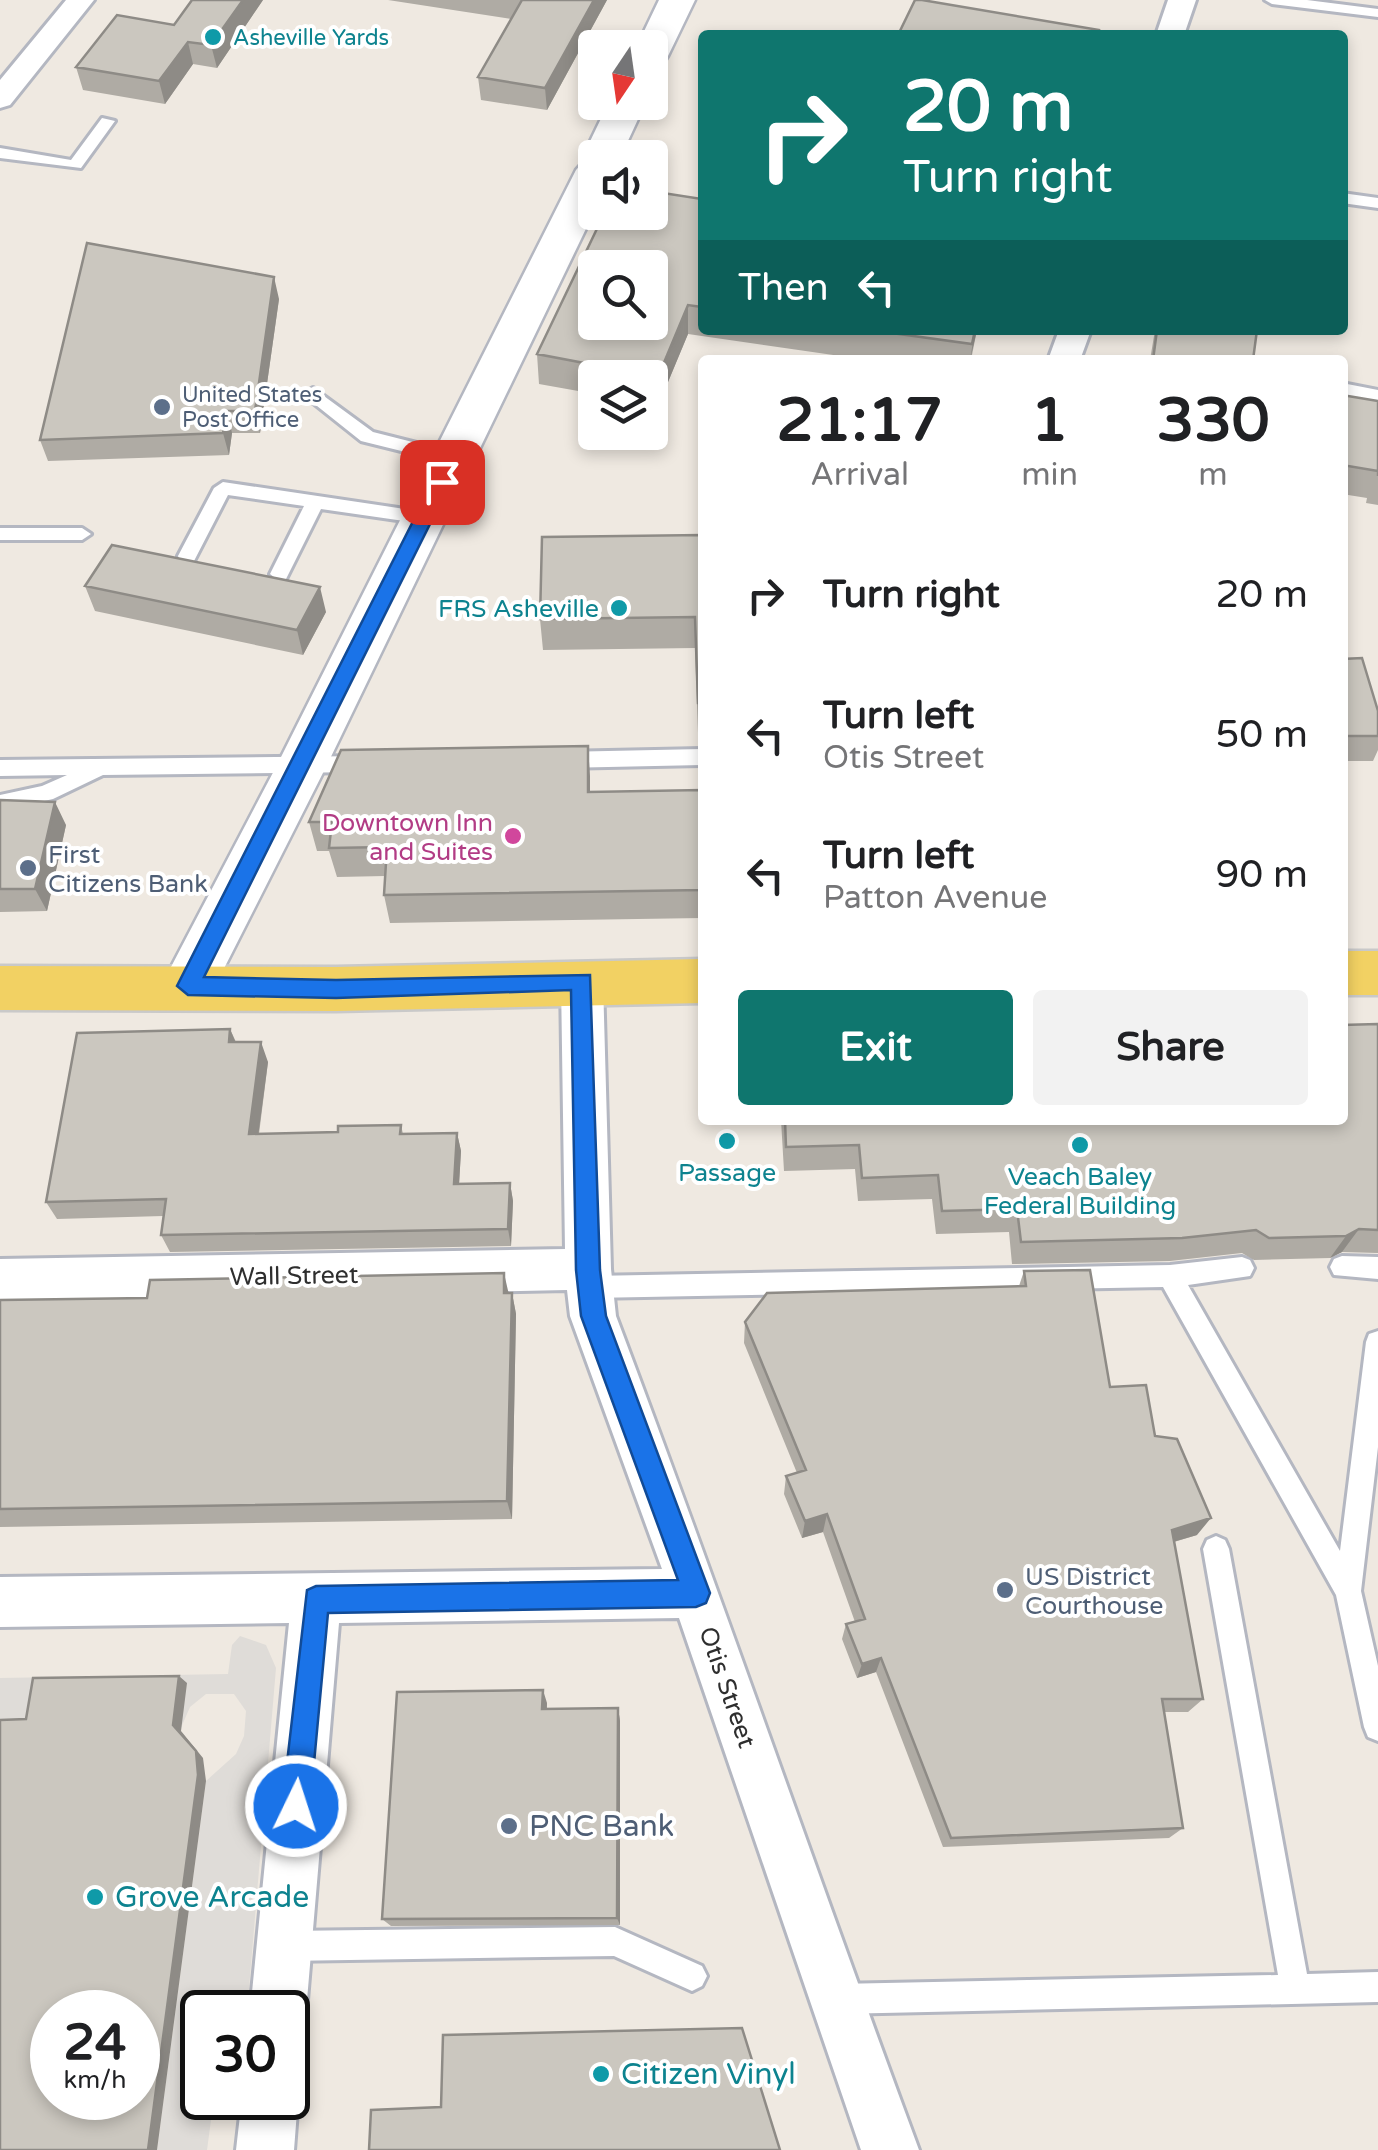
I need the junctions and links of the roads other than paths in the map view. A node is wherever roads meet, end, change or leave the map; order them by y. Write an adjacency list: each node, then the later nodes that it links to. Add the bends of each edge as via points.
1 (80, 0): 8 (street)
2 (677, 0): 6 (main road)
3 (1182, 0): 7 (street)
4 (1272, 0): 5 (lane)
5 (1378, 14)
6 (663, 30)
7 (1172, 30)
8 (4, 88)
9 (107, 121): 10 (lane, via 75,165)
10 (0, 153)
11 (1348, 199): 12 (lane)
12 (1378, 203)
13 (578, 205): 17 (main road)
14 (1348, 390): 16 (lane)
15 (313, 394): 17 (lane, via 367,437)
16 (1378, 396)
17 (454, 458): 19 (main road)
18 (316, 502): 19 (lane); 22 (lane, via 223,488); 23 (lane)
19 (425, 518): 27 (main road)
20 (0, 534): 21 (lane)
21 (82, 534)
22 (187, 556)
23 (278, 574)
24 (698, 757): 25 (lane)
25 (531, 760)
26 (379, 764): 27 (lane)
27 (302, 765): 28 (lane); 35 (main road)
28 (106, 767): 29 (lane); 30 (lane)
29 (0, 768)
30 (0, 802)
31 (1378, 973): 32 (main road)
32 (1348, 974)
33 (582, 981): 34 (main road); 35 (main road); 41 (street, Otis Street)
34 (698, 981)
35 (188, 986): 36 (main road)
36 (0, 988)
37 (1342, 1267): 39 (lane)
38 (1242, 1268): 40 (lane)
39 (1378, 1268)
40 (1170, 1276): 41 (lane); 45 (lane)
41 (590, 1278): 42 (street, Wall Street); 46 (street, Otis Street, via 593,1316)
42 (0, 1280)
43 (1378, 1342): 45 (lane)
44 (1216, 1549): 53 (lane)
45 (1348, 1591): 49 (lane)
46 (696, 1593): 47 (street); 55 (street, Otis Street)
47 (316, 1600): 48 (street); 50 (street)
48 (0, 1602)
49 (1378, 1727)
50 (285, 1946): 51 (lane, via 614,1941); 54 (street)
51 (692, 1976)
52 (1378, 1986): 53 (lane)
53 (1294, 1988): 55 (lane)
54 (280, 1990)
55 (838, 2000): 58 (street, Otis Street)
56 (268, 2120): 57 (street)
57 (265, 2150)
58 (890, 2150)

